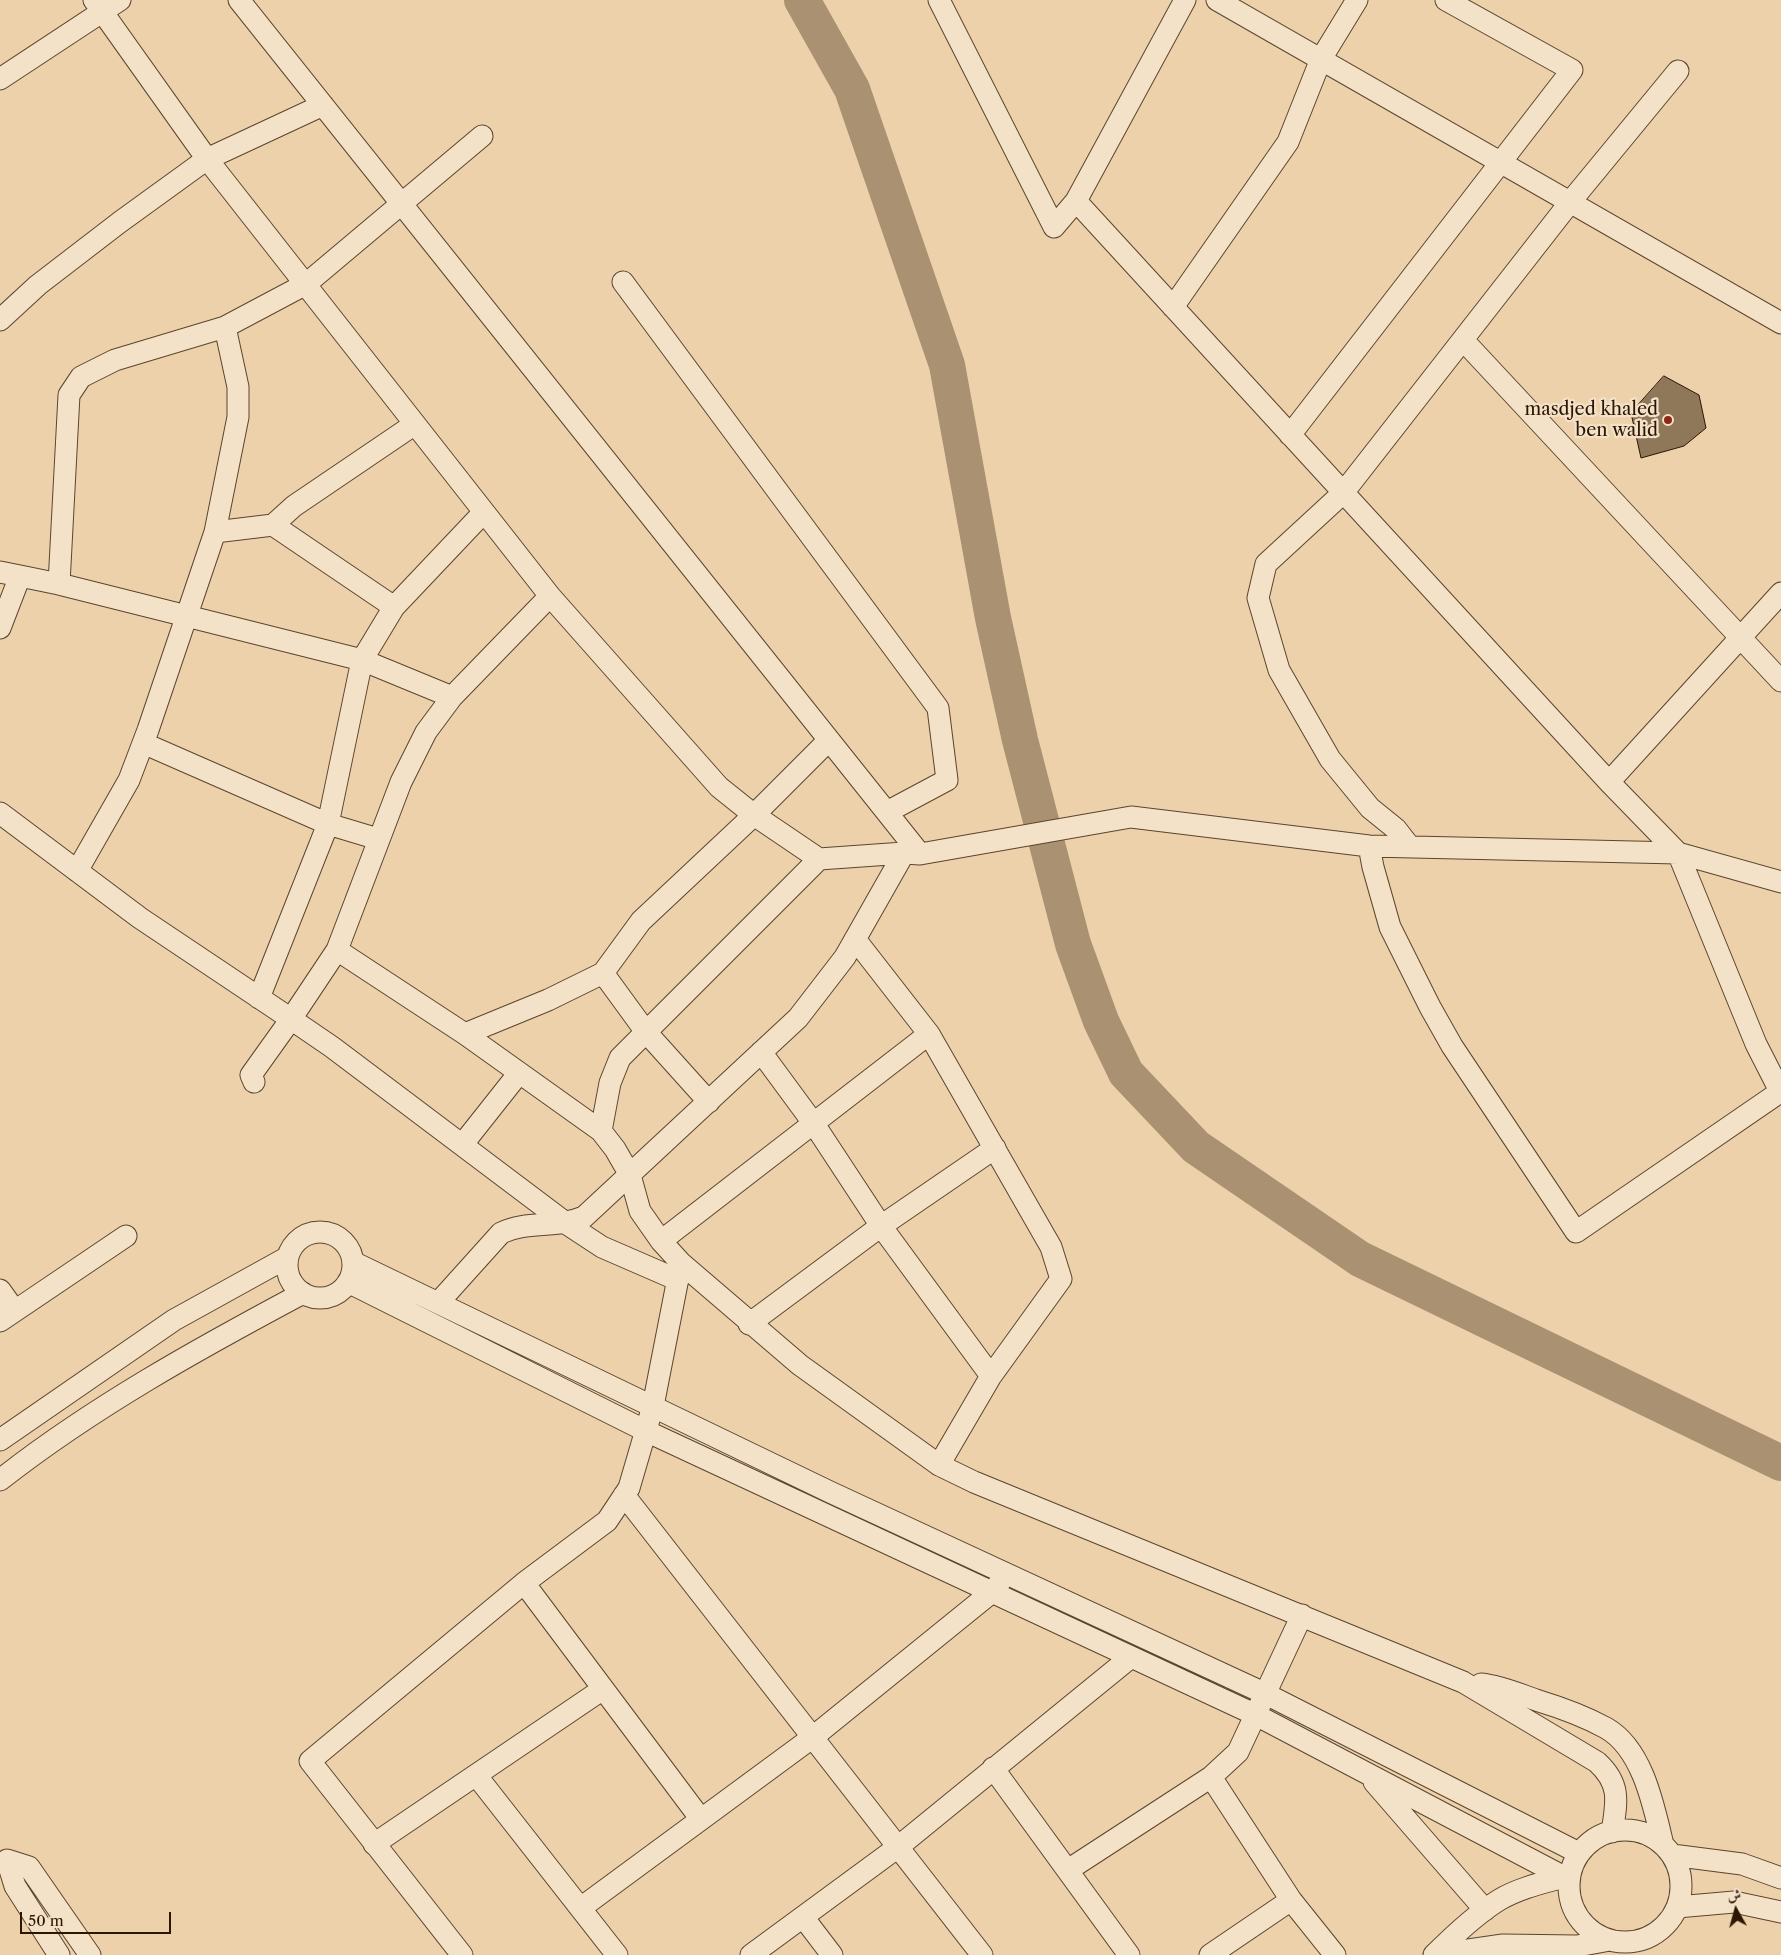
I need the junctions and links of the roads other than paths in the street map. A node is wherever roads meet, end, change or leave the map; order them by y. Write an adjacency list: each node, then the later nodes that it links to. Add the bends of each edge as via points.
1 (120, 0): 8 (street)
2 (239, 0): 12 (street)
3 (939, 0): 16 (street, via 1054,226)
4 (1185, 0): 16 (street)
5 (1217, 0): 9 (street)
6 (1357, 0): 9 (street)
7 (1446, 0): 15 (street, via 1572,70)
8 (98, 6): 11 (street); 14 (street)
9 (1321, 60): 15 (street); 21 (street, via 1288,142)
10 (1678, 71): 17 (street)
11 (0, 79)
12 (322, 105): 14 (street); 18 (street)
13 (482, 136): 18 (street)
14 (207, 159): 20 (street); 22 (street, via 53,274)
15 (1501, 162): 17 (street); 27 (street)
16 (1076, 201): 21 (street)
17 (1571, 201): 23 (street); 25 (street)
18 (401, 203): 20 (street); 43 (street)
19 (623, 282): 46 (street, via 938,708 947,780)
20 (306, 284): 24 (street); 26 (street)
21 (1173, 307): 27 (street)
22 (0, 320)
23 (1781, 323)
24 (225, 327): 31 (street, via 238,387 238,418); 33 (street, via 115,360 81,377 69,395)
25 (1463, 340): 28 (street); 39 (street)
26 (415, 424): 29 (street); 30 (street, via 294,506)
27 (1290, 434): 28 (street)
28 (1344, 493): 45 (street); 52 (street, via 1266,564 1258,598 1279,670 1330,759 1370,808 1396,829)
29 (484, 512): 35 (street); 36 (street)
30 (273, 525): 31 (street); 36 (street)
31 (215, 532): 37 (street)
32 (10, 574): 33 (street); 38 (street)
33 (59, 584): 37 (street)
34 (1781, 592): 39 (street)
35 (550, 596): 42 (street); 48 (street, via 720,787)
36 (394, 607): 40 (street)
37 (188, 616): 40 (street); 44 (street)
38 (0, 628)
39 (1740, 638): 41 (street); 45 (street)
40 (362, 660): 42 (street); 49 (street)
41 (1781, 681)
42 (452, 697): 50 (street, via 426,732)
43 (829, 740): 46 (street); 48 (street)
44 (143, 743): 49 (street); 56 (street, via 128,780)
45 (1609, 782): 54 (street)
46 (887, 812): 53 (street)
47 (0, 813): 56 (street)
48 (754, 815): 55 (street); 60 (street, via 641,921)
49 (328, 824): 50 (street); 61 (street)
50 (378, 839): 59 (street)
51 (1369, 846): 52 (street); 53 (street, via 1131,817); 69 (street, via 1390,927 1430,1007 1452,1046 1576,1232)
52 (1410, 847): 54 (street)
53 (921, 853): 55 (street); 58 (street)
54 (1678, 853): 57 (street); 69 (street, via 1756,1044)
55 (819, 859): 63 (street)
56 (77, 870): 61 (street, via 140,918)
57 (1781, 882)
58 (855, 939): 65 (street); 66 (street, via 798,1018)
59 (337, 950): 62 (street); 64 (street)
60 (603, 973): 63 (street); 64 (street)
61 (259, 998): 62 (street)
62 (291, 1019): 68 (street, via 251,1074); 73 (street)
63 (646, 1032): 70 (street); 72 (street, via 620,1058 610,1083)
64 (465, 1034): 67 (street)
65 (929, 1034): 71 (street); 74 (street)
66 (761, 1052): 70 (street); 71 (street)
67 (519, 1072): 72 (street); 73 (street)
68 (254, 1082)
69 (1781, 1093)
70 (709, 1102): 75 (street)
71 (814, 1124): 77 (street); 79 (street)
72 (601, 1131): 75 (street)
73 (462, 1145): 76 (street)
74 (995, 1148): 77 (street); 88 (street, via 1051,1247 1061,1279)
75 (630, 1175): 76 (street, via 584,1216); 79 (street, via 640,1211)
76 (567, 1224): 82 (street, via 602,1247); 85 (street, via 515,1227 501,1233)
77 (881, 1226): 87 (street); 88 (street)
78 (126, 1236): 86 (street)
79 (661, 1241): 82 (street)
80 (288, 1257): 81 (street, via 298,1240 308,1234 328,1233 346,1243); 84 (street, via 289,1277); 91 (street, via 174,1320)
81 (351, 1272): 84 (street, via 342,1290 323,1298); 85 (street); 90 (street)
82 (680, 1272): 87 (street); 89 (street)
83 (0, 1290): 86 (street)
84 (302, 1293): 93 (street, via 144,1382 32,1454)
85 (438, 1303): 89 (street)
86 (7, 1316)
87 (749, 1324): 92 (street, via 800,1365)
88 (991, 1376): 92 (street)
89 (653, 1406): 90 (street); 95 (street)
90 (646, 1431): 94 (street); 97 (street)
91 (0, 1440)
92 (939, 1465): 98 (street)
93 (0, 1480)
94 (624, 1495): 96 (street, via 607,1521); 104 (street)
95 (1007, 1574): 97 (street); 102 (street)
96 (524, 1583): 101 (street); 111 (street, via 310,1761)
97 (992, 1592): 99 (street); 104 (street)
98 (1302, 1615): 100 (street); 102 (street)
99 (1131, 1657): 103 (street); 105 (street)
100 (1463, 1682): 110 (street, via 1596,1762 1610,1774 1616,1790); 113 (street, via 1487,1684 1558,1707 1608,1729 1625,1745 1644,1778)
101 (603, 1689): 107 (street); 109 (street)
102 (1266, 1694): 103 (street); 114 (street)
103 (1256, 1715): 106 (street); 108 (street, via 1238,1752)
104 (813, 1737): 109 (street); 112 (street)
105 (993, 1768): 112 (street); 116 (street)
106 (1366, 1773): 117 (street); 122 (street)
107 (476, 1775): 111 (street); 120 (street)
108 (1211, 1777): 116 (street); 119 (street)
109 (700, 1818): 120 (street)
110 (1612, 1832): 113 (street, via 1639,1832); 114 (street, via 1588,1843)
111 (374, 1844): 128 (street)
112 (898, 1848): 124 (street); 132 (street)
113 (1667, 1850): 118 (street, via 1742,1864); 121 (street, via 1681,1880)
114 (1579, 1853): 117 (street)
115 (2, 1857): 126 (street, via 15,1886); 127 (street, via 30,1867)
116 (1068, 1870): 133 (street)
117 (1566, 1878): 122 (street, via 1532,1886 1499,1900); 125 (street, via 1578,1917 1586,1927)
118 (1781, 1878)
119 (1291, 1900): 134 (street); 135 (street)
120 (582, 1907): 129 (street)
121 (1677, 1907): 123 (street, via 1734,1902); 125 (street, via 1670,1919 1650,1936 1637,1941)
122 (1485, 1910): 136 (street)
123 (1781, 1912)
124 (803, 1917): 130 (street); 131 (street)
125 (1610, 1940): 136 (street, via 1577,1946 1503,1945)
126 (59, 1955)
127 (90, 1955)
128 (462, 1955)
129 (617, 1955)
130 (751, 1955)
131 (832, 1955)
132 (982, 1955)
133 (1129, 1955)
134 (1210, 1955)
135 (1336, 1955)
136 (1434, 1955)

